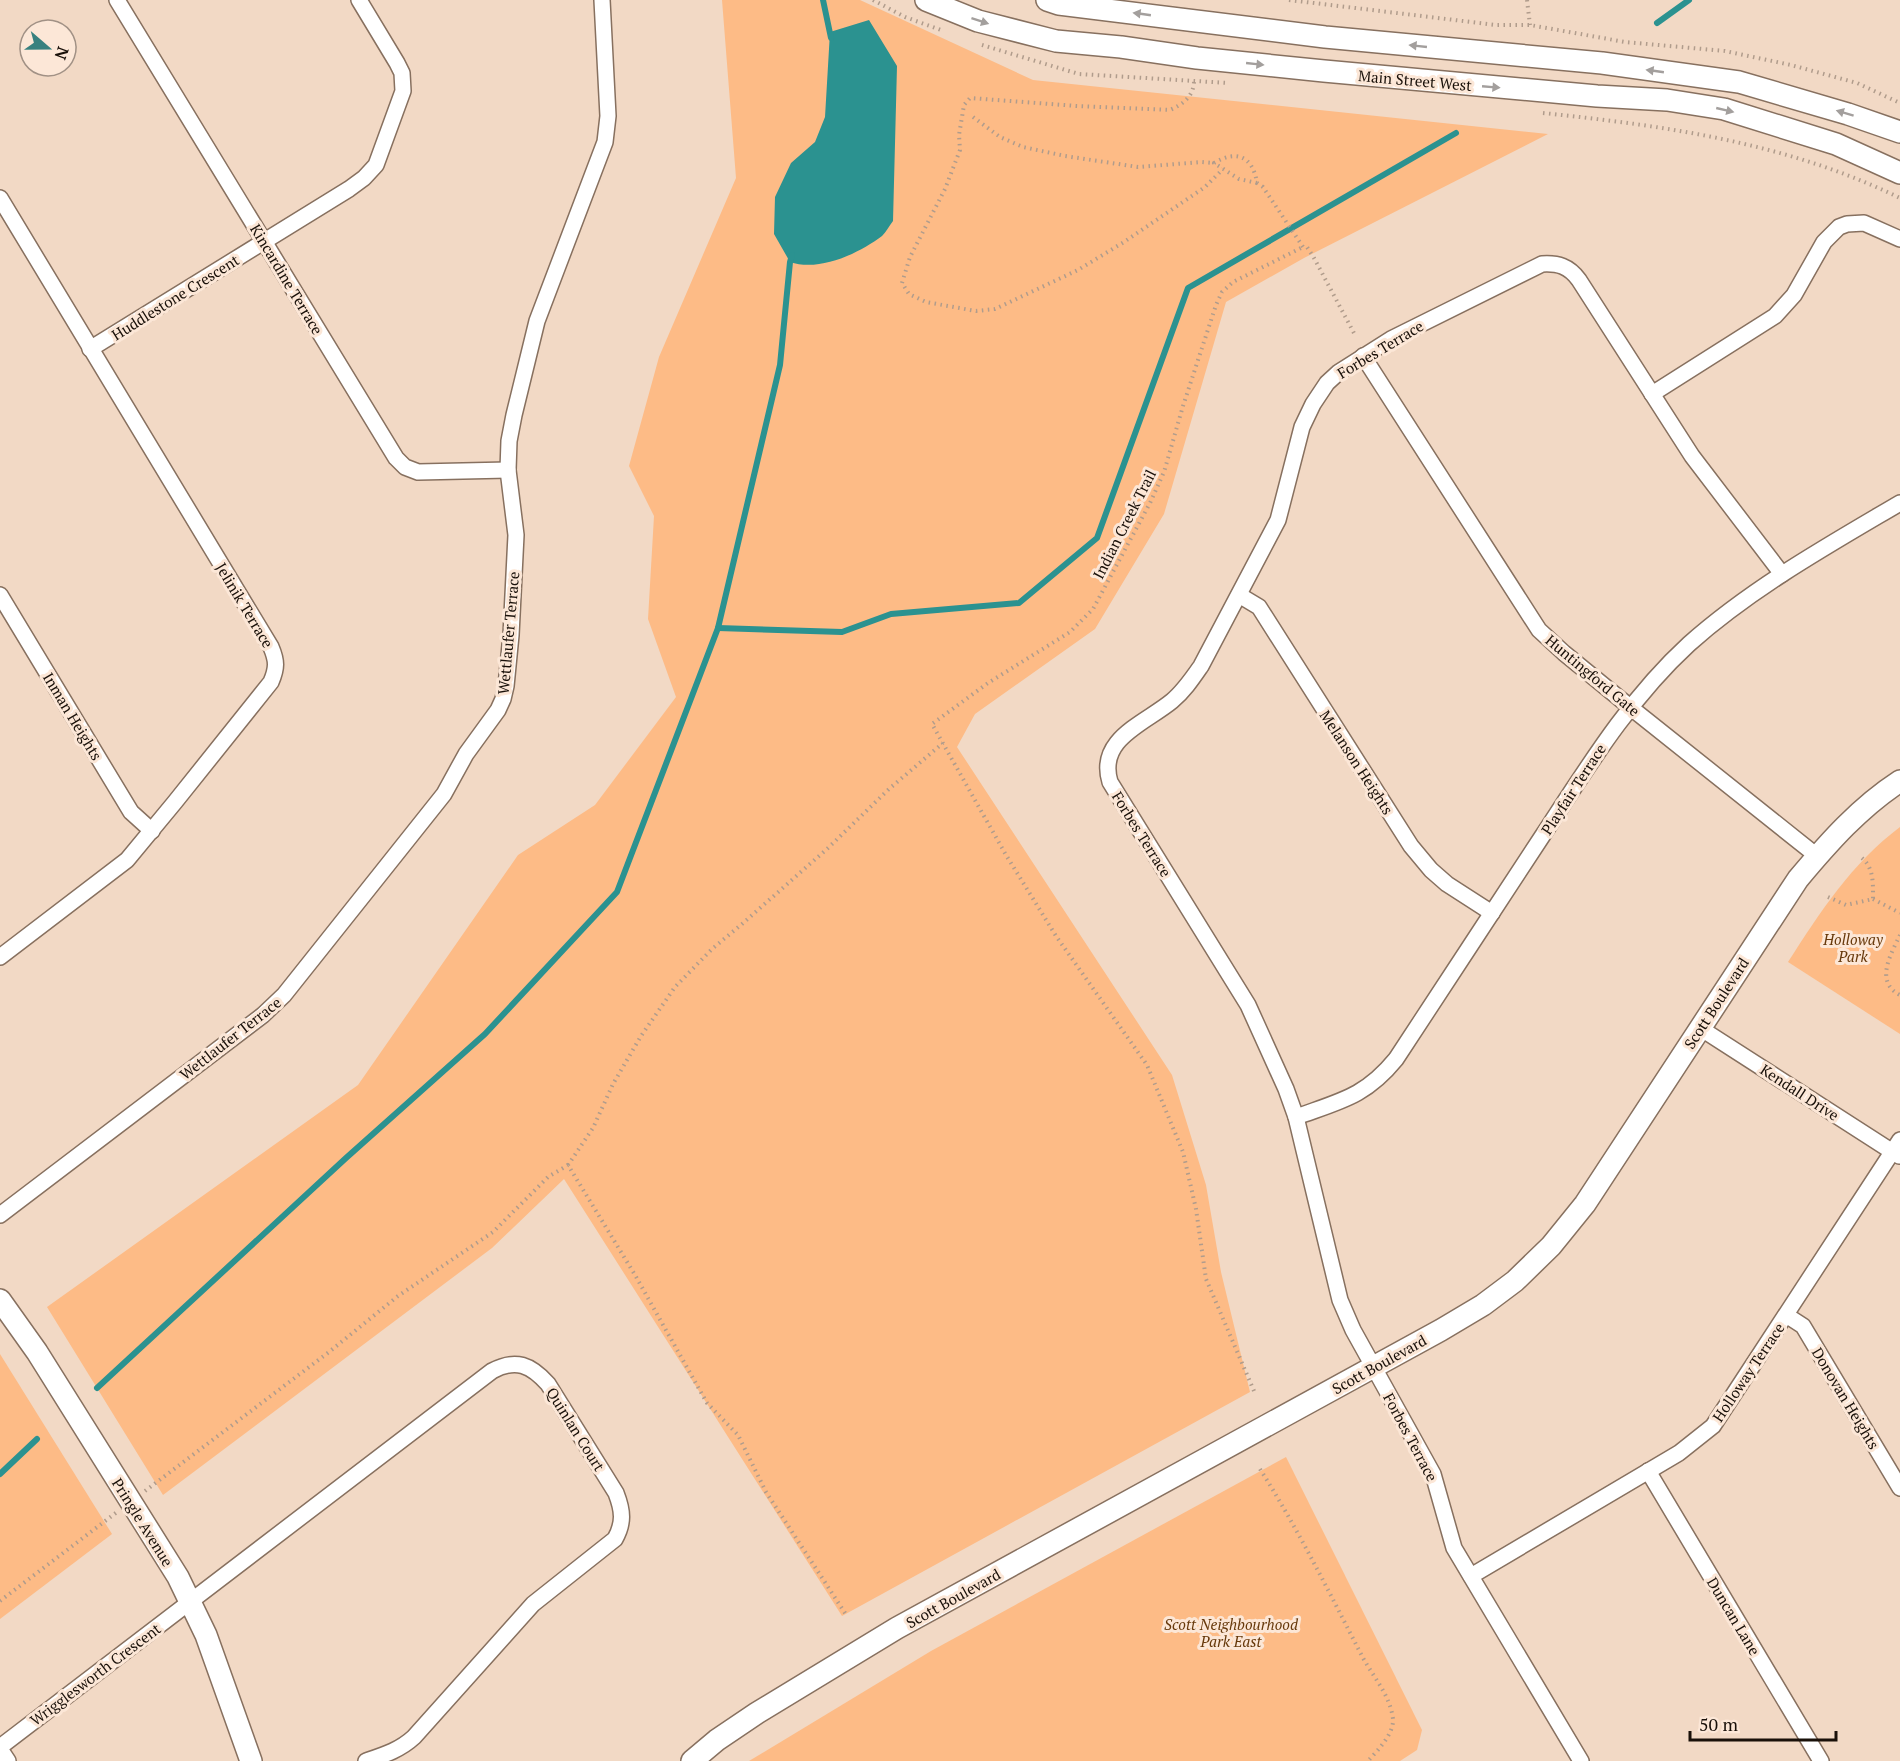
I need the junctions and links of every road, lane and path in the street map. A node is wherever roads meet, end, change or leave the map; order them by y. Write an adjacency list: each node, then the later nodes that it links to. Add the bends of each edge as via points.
1 (117, 0): 26 (street, Kincardine Terrace)
2 (359, 0): 26 (street, Huddlestone Crescent, via 402,74 403,91 383,149 364,178)
3 (602, 0): 32 (street, Wettlaufer Terrace, via 608,116 605,142 537,321 514,415)
4 (873, 0): 10 (path)
5 (926, 0): 12 (street, Main Street West, one-way to 12, via 978,21 1056,41)
6 (1047, 0): 18 (street, one-way to 6, via 1739,82 1602,63 1209,24)
7 (1289, 0): 9 (path, via 1496,25)
8 (1527, 0): 9 (path)
9 (1530, 25): 15 (path, via 1625,42 1725,51 1857,83)
10 (945, 31)
11 (976, 42): 13 (path, via 1079,74)
12 (1197, 58): 13 (path); 21 (street, Main Street West, one-way to 21, via 1667,100 1724,109 1836,144)
13 (1194, 81): 14 (path); 20 (path, via 1194,88 1183,104 1170,110 970,98 964,105 960,150 902,282 909,294 926,302 976,311 995,309 1078,270 1124,243 1205,187)
14 (1234, 84)
15 (1900, 103)
16 (1537, 113): 24 (path, via 1698,134 1771,149)
17 (974, 117): 19 (path, via 1000,137 1023,147 1065,156 1138,167)
18 (1900, 132)
19 (1214, 164): 20 (path); 22 (path, via 1225,156 1248,160)
20 (1222, 169): 22 (path)
21 (1900, 172)
22 (1257, 183): 27 (path)
23 (0, 198): 29 (street, Jelinik Terrace)
24 (1900, 198)
25 (1900, 239): 31 (street, via 1864,224 1839,227 1824,242 1794,295 1775,316)
26 (265, 242): 29 (street, Huddlestone Crescent); 32 (street, Kincardine Terrace, via 405,467 433,473)
27 (1303, 247): 28 (path, via 1314,258); 38 (path, Indian Creek Trail, via 1233,282 1222,292 1164,472 1093,609 1070,632 988,683 932,724)
28 (1354, 335)
29 (90, 349): 40 (street, Jelinik Terrace, via 276,659 271,682)
30 (1363, 356): 31 (street, Forbes Terrace, via 1531,268 1557,264 1579,279); 36 (street, Forbes Terrace, via 1327,383 1313,404 1299,436 1278,520); 37 (street, Huntingford Gate, via 1539,630)
31 (1652, 394): 34 (street, Forbes Terrace, via 1692,456)
32 (508, 470): 54 (street, Wettlaufer Terrace, via 516,535 506,686 498,711 466,754 444,794 284,995 263,1015)
33 (1900, 503): 34 (street, Playfair Terrace)
34 (1782, 574): 37 (street, Playfair Terrace, via 1688,645)
35 (0, 595): 40 (street, Inman Heights, via 131,812)
36 (1239, 595): 45 (street, Melanson Heights, via 1259,607 1411,846 1447,884); 51 (street, Forbes Terrace, via 1186,687 1118,740 1109,755 1107,773 1115,792 1248,1005)
37 (1630, 707): 41 (street, Huntingford Gate); 45 (street, Playfair Terrace)
38 (943, 744): 53 (path, via 712,949 675,987 641,1036 593,1128); 58 (path, via 1056,936 1147,1065 1183,1152 1206,1279)
39 (1900, 781): 41 (street, Scott Boulevard, via 1860,812)
40 (152, 831): 48 (street, Jelinik Terrace, via 113,871)
41 (1817, 856): 50 (street, Scott Boulevard)
42 (1862, 858): 44 (path, via 1873,879)
43 (1828, 897): 44 (path, via 1846,905)
44 (1873, 898): 46 (path)
45 (1492, 913): 51 (street, Playfair Terrace, via 1385,1072 1357,1095)
46 (1900, 913)
47 (1900, 935): 49 (path, via 1885,976 1888,986)
48 (0, 957)
49 (1900, 995)
50 (1700, 1028): 52 (street, Kendall Drive); 57 (street, Scott Boulevard, via 1585,1204 1551,1246 1483,1305)
51 (1296, 1117): 57 (street, Forbes Terrace, via 1336,1287 1353,1330)
52 (1898, 1150): 56 (street, Holloway Terrace)
53 (568, 1165)
54 (0, 1215)
55 (0, 1300): 63 (street, Pringle Avenue, via 37,1352)
56 (1786, 1315): 60 (street, Holloway Terrace, via 1713,1426); 61 (street, Donovan Heights, via 1803,1326)
57 (1374, 1367): 62 (street, Forbes Terrace, via 1433,1474 1454,1548); 65 (street, Scott Boulevard, via 897,1628 757,1713)
58 (1254, 1391)
59 (1260, 1469): 69 (path, via 1387,1697 1393,1721 1383,1744)
60 (1648, 1472): 62 (street, Holloway Terrace); 71 (street, Duncan Lane)
61 (1900, 1488)
62 (1471, 1576): 70 (street, Forbes Terrace)
63 (190, 1602): 64 (street, Wrigglesworth Crescent); 67 (street, Pringle Avenue, via 206,1635); 68 (street, Quinlan Court, via 492,1371 509,1364 524,1365 541,1377 616,1493 623,1518 621,1529 615,1539 533,1604 409,1742)
64 (0, 1748): 66 (street)
65 (701, 1758)
66 (8, 1761)
67 (251, 1761)
68 (366, 1761)
69 (1368, 1761)
70 (1581, 1761)
71 (1821, 1761)

